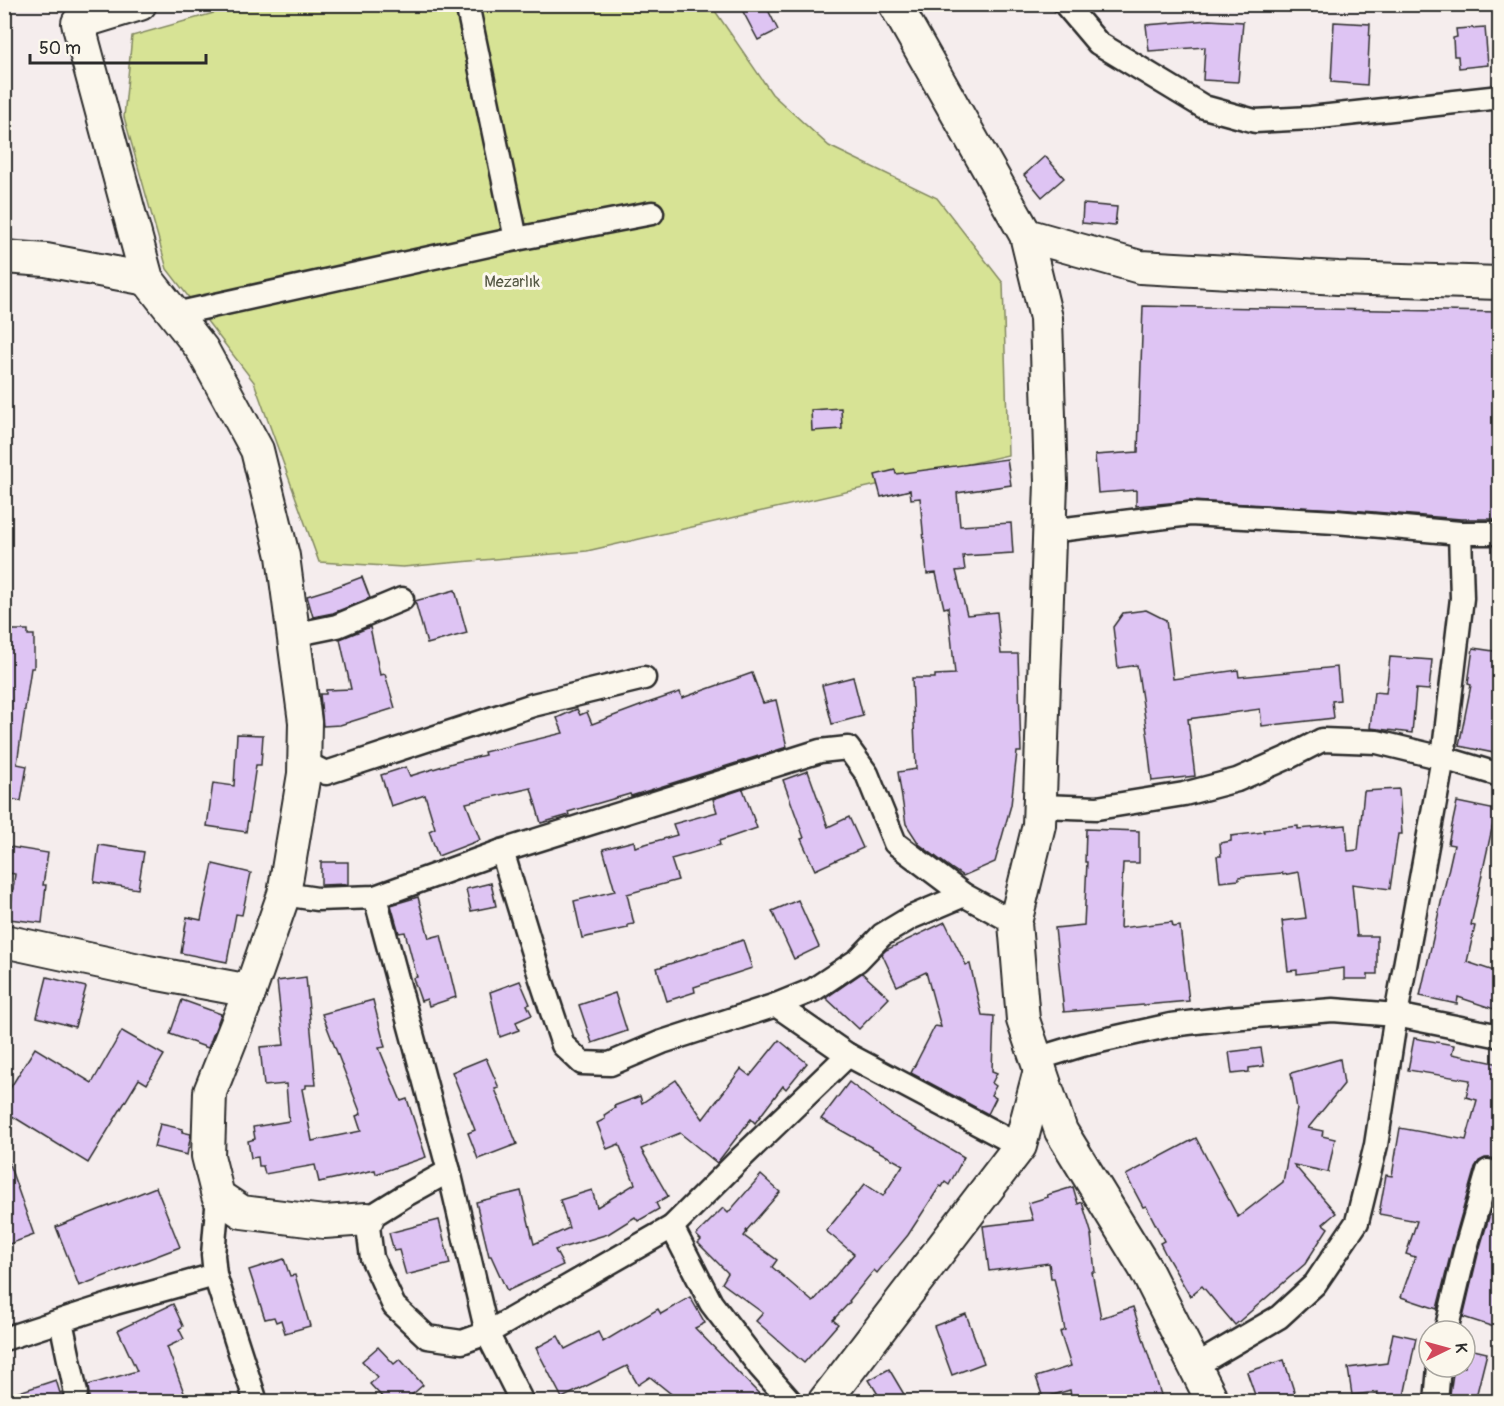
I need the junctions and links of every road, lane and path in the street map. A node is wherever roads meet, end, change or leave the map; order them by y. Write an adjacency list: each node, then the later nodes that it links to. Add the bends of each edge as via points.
1 (140, 4): 10 (street, via 78,23)
2 (467, 4): 8 (street)
3 (895, 4): 7 (street)
4 (1065, 4): 5 (street, via 1098,43 1204,108 1255,121)
5 (1500, 97)
6 (652, 213): 8 (street)
7 (1026, 235): 11 (street, via 1140,267); 13 (street, via 1046,318)
8 (516, 239): 12 (street)
9 (4, 257): 10 (street, via 46,260)
10 (147, 279): 12 (street)
11 (1500, 283)
12 (175, 314): 17 (street, via 202,349 257,450 283,556)
13 (1049, 531): 14 (street, via 1190,514); 22 (street)
14 (1460, 532): 15 (street); 19 (street, via 1462,598)
15 (1500, 533)
16 (402, 600): 17 (street, via 337,626)
17 (293, 635): 20 (street, via 305,722)
18 (644, 678): 20 (street, via 533,705 326,772)
19 (1443, 758): 21 (street); 22 (street, via 1377,742 1322,740 1237,780 1184,794 1097,808); 31 (street)
20 (304, 762): 24 (street)
21 (1500, 775)
22 (1040, 806): 27 (street)
23 (502, 851): 25 (street, via 820,752 848,748 867,774 895,843); 26 (street); 30 (street, via 563,1044 582,1064 610,1064 662,1042)
24 (284, 894): 26 (street, via 317,899); 29 (street)
25 (964, 895): 27 (street); 30 (street, via 912,917 882,935 858,960 813,990)
26 (375, 897): 36 (street)
27 (1015, 923): 34 (street, via 1023,1020)
28 (4, 941): 29 (street)
29 (250, 991): 38 (street, via 210,1092 208,1156)
30 (776, 1005): 33 (street)
31 (1396, 1015): 32 (street); 34 (street, via 1333,1010 1171,1025 1082,1045); 46 (street, via 1376,1145 1357,1222 1315,1284 1280,1317)
32 (1500, 1036)
33 (848, 1055): 35 (street); 40 (street)
34 (1038, 1064): 35 (street); 46 (street, via 1061,1131 1145,1268)
35 (1020, 1146): 52 (street)
36 (449, 1171): 39 (street); 44 (street)
37 (1488, 1171): 42 (street)
38 (218, 1196): 39 (street, via 242,1212 324,1222); 41 (street)
39 (367, 1220): 44 (street, via 372,1258 394,1306 426,1336 462,1342)
40 (672, 1227): 44 (street); 51 (street, via 711,1303 759,1367)
41 (215, 1275): 43 (street); 49 (street)
42 (1449, 1319)
43 (61, 1321): 45 (street); 48 (street)
44 (487, 1333): 50 (street)
45 (4, 1338)
46 (1195, 1366): 53 (street)
47 (1438, 1379): 54 (street)
48 (76, 1393)
49 (256, 1401)
50 (522, 1401)
51 (792, 1401)
52 (824, 1401)
53 (1213, 1401)
54 (1436, 1401)

